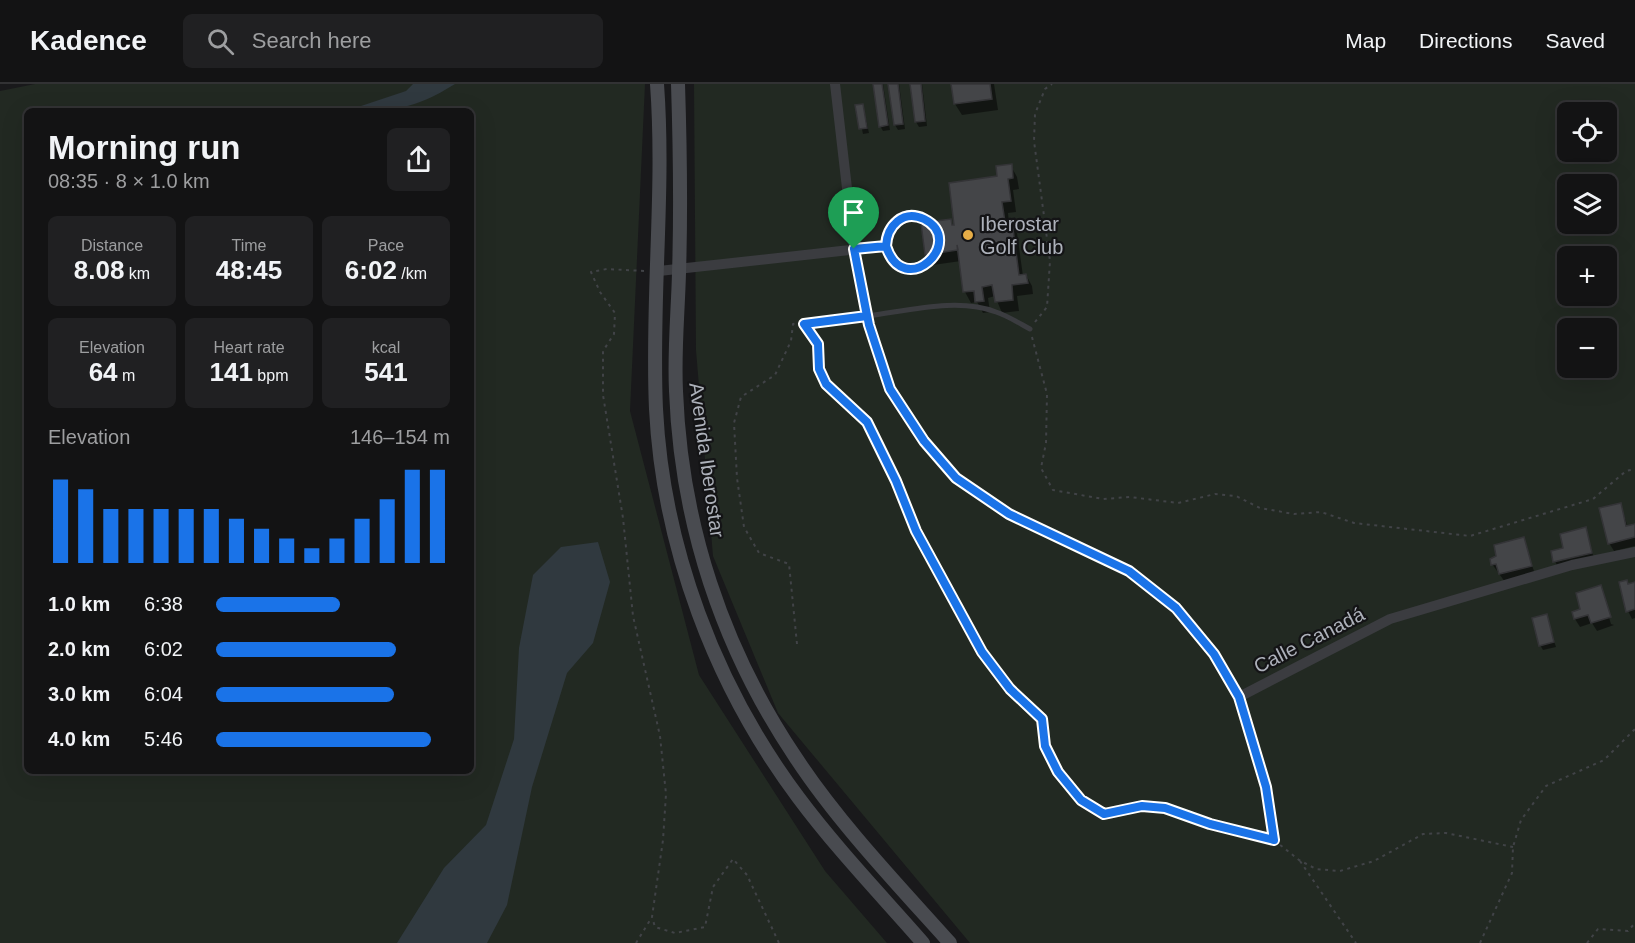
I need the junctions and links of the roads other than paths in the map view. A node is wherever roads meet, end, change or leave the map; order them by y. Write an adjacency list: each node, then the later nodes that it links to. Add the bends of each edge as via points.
1 (657, 84): 7 (street, Avenida Iberostar, via 661,158)
2 (678, 84): 6 (street, Avenida Iberostar)
3 (835, 84): 5 (street, Calle Canadá)
4 (886, 246): 4 (lane, via 894,261 910,269 927,264 938,250 939,241 933,225 910,216 895,222); 5 (street)
5 (854, 249): 6 (street); 8 (street, Calle Canadá)
6 (679, 270): 7 (street); 12 (street, Avenida Iberostar, via 675,360 680,435 698,545 725,628 756,694 795,758)
7 (659, 271): 11 (street, Avenida Iberostar, via 658,432 671,517 688,583 711,645 743,710 798,798)
8 (867, 316): 9 (lane, via 966,306 995,311); 10 (street, Calle Canadá, via 890,389 924,441 956,478 1009,514 1129,571 1176,608 1214,654 1239,697 1390,618 1572,565)
9 (1030, 329)
10 (1635, 552)
11 (923, 943)
12 (950, 943)

